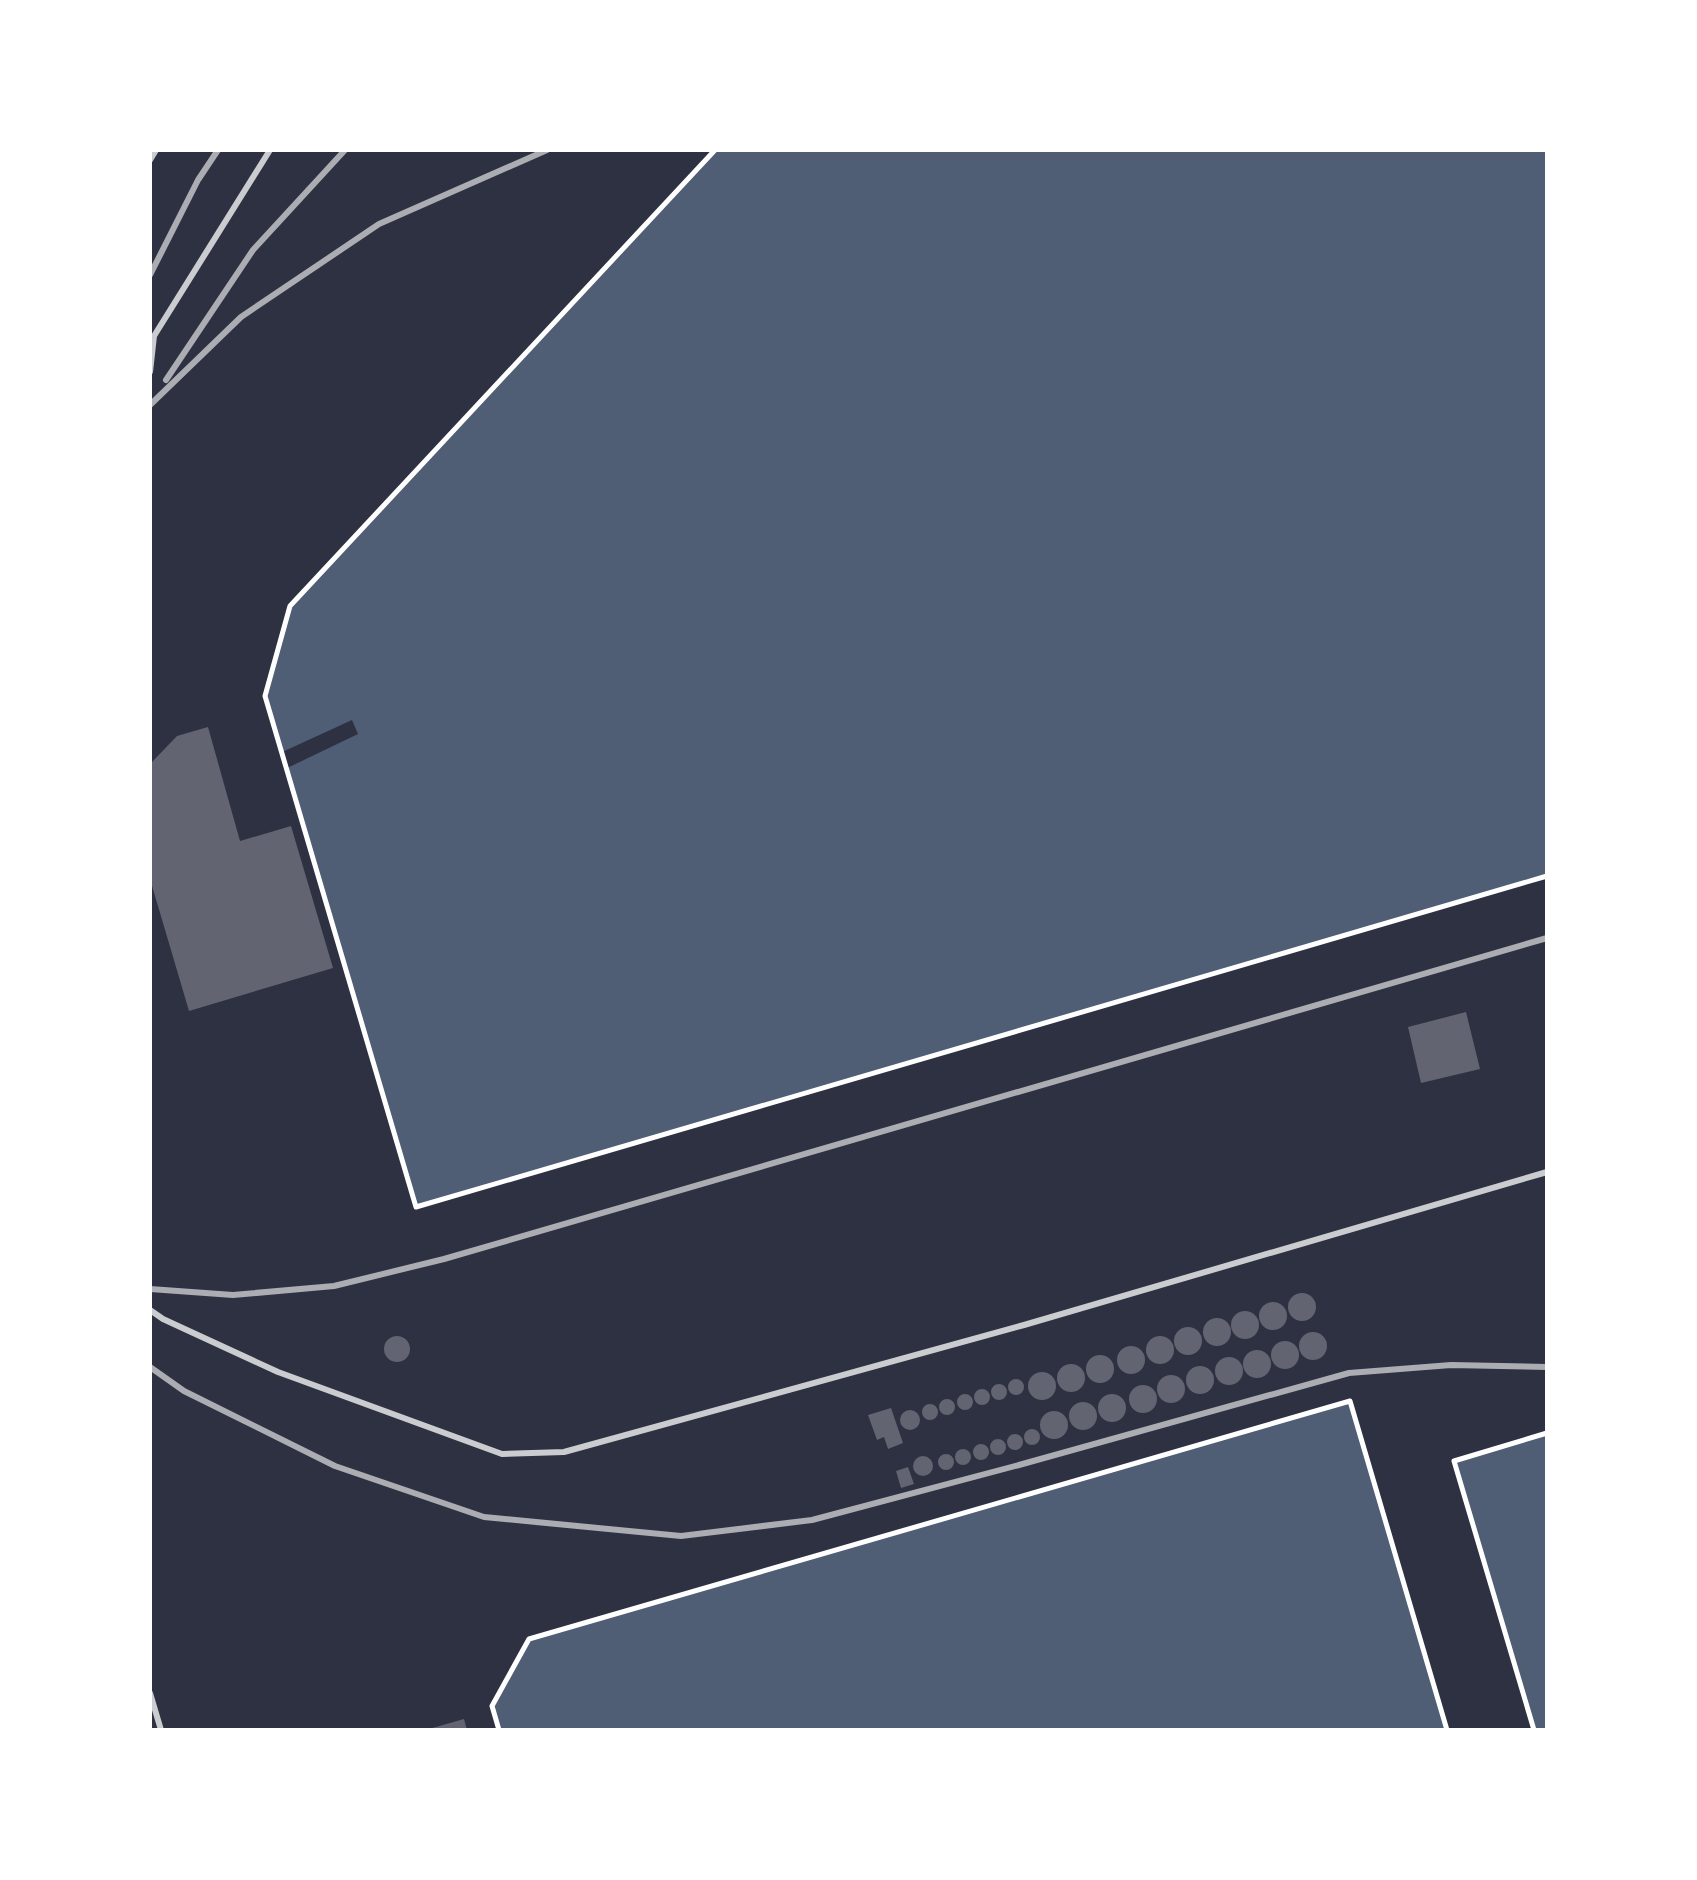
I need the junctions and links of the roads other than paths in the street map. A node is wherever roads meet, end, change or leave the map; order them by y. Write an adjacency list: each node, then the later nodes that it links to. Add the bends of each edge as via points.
1 (156, 150): 3 (lane)
2 (270, 150): 4 (lane, via 154,336)
3 (150, 160)
4 (150, 372)
5 (1547, 1172): 6 (lane, via 564,1452 502,1454 278,1372)
6 (150, 1310)
7 (150, 1693): 8 (lane)
8 (161, 1730)

